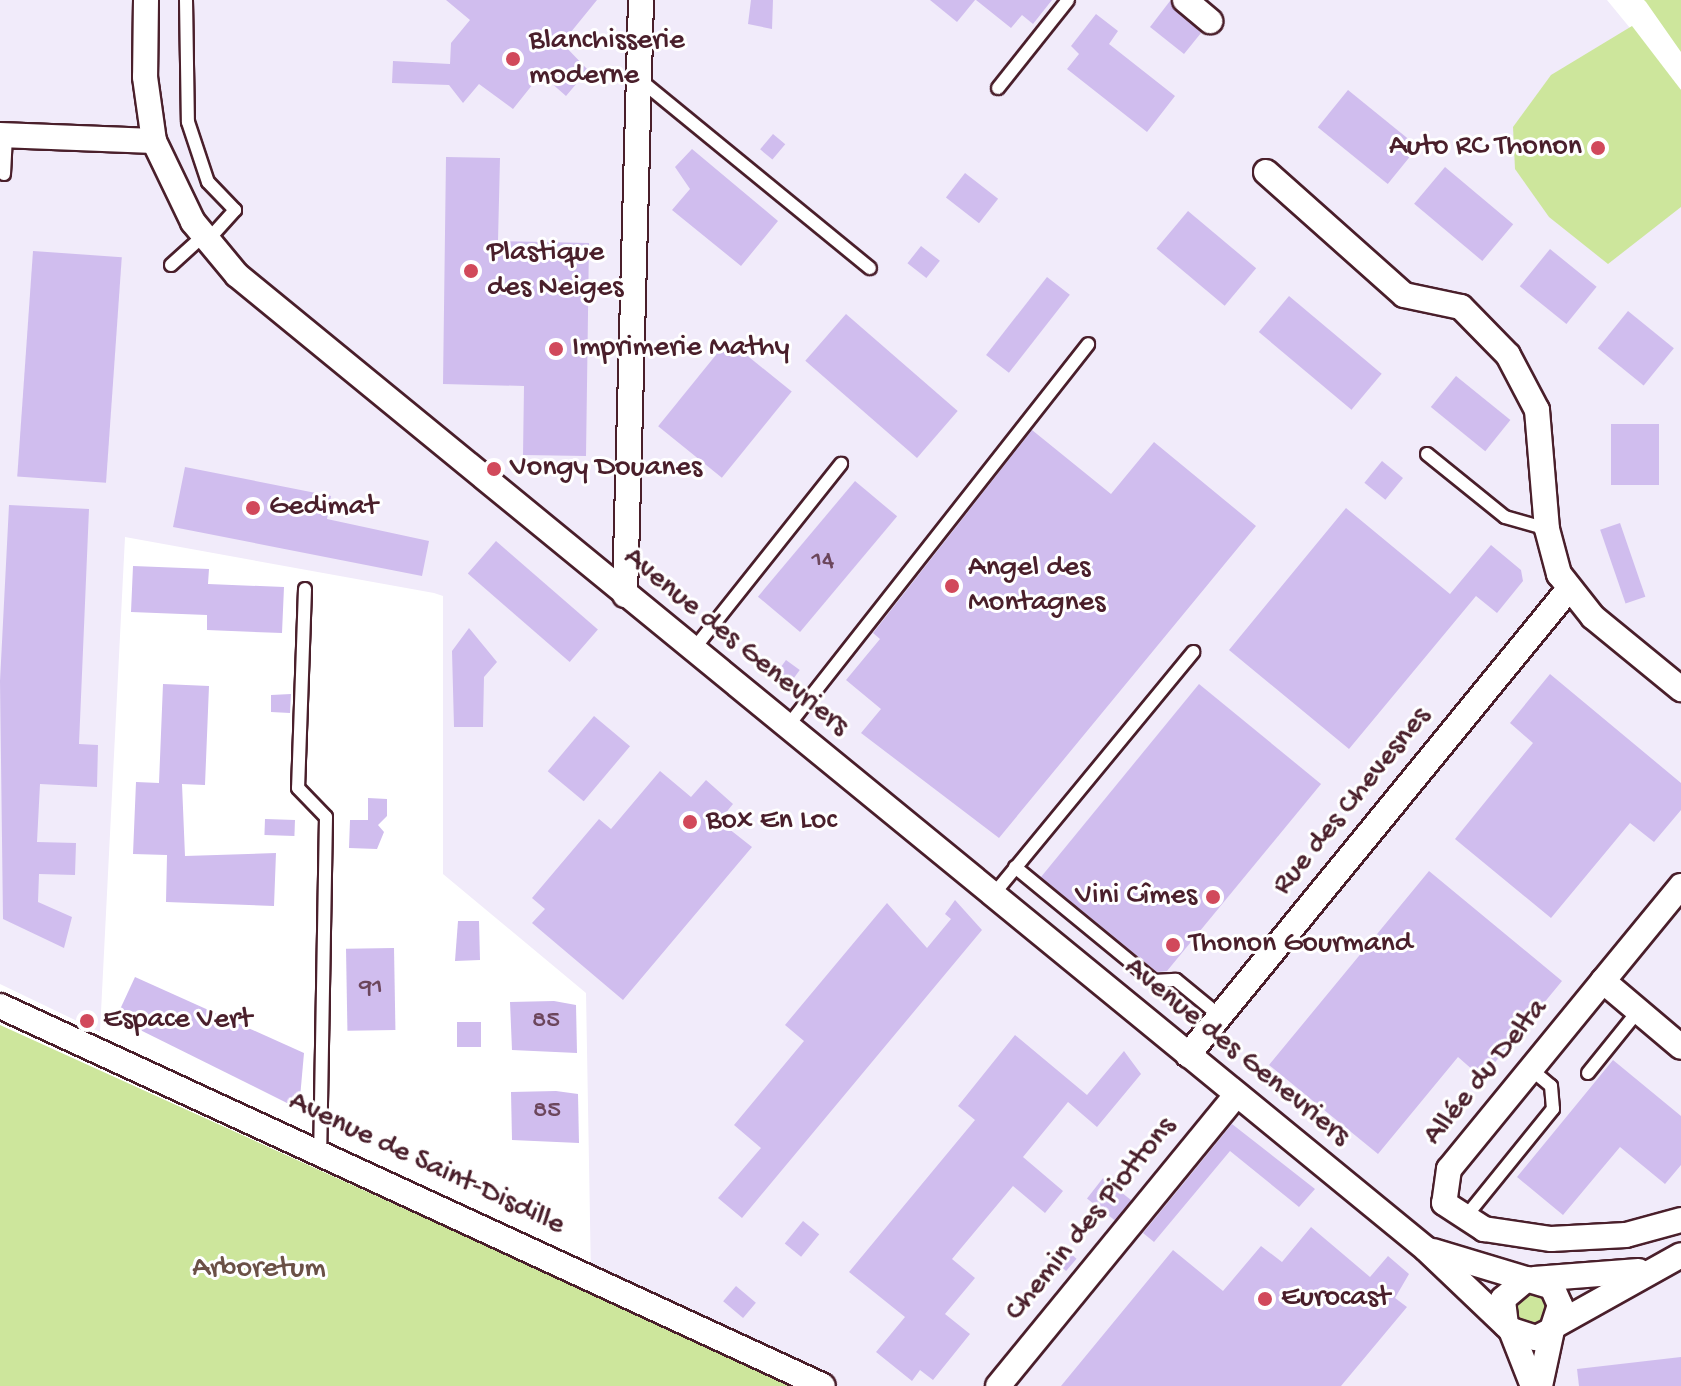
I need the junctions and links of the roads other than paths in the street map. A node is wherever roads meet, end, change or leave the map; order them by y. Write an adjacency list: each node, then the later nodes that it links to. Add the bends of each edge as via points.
1 (146, 0): 10 (street, Avenue des Genevriers, via 145,77)
2 (186, 0): 13 (lane, via 188,122 208,182 235,210)
3 (641, 0): 7 (street)
4 (1068, 0): 8 (lane)
5 (1185, 0): 6 (street)
6 (1210, 21)
7 (639, 80): 15 (lane); 22 (street)
8 (998, 88)
9 (3, 135): 10 (street); 12 (lane)
10 (154, 141): 13 (street, Avenue des Genevriers)
11 (1266, 172): 19 (street, via 1404,295 1461,307 1518,367 1541,425)
12 (4, 174)
13 (205, 238): 14 (lane); 22 (street, Avenue des Genevriers, via 269,305)
14 (171, 265)
15 (870, 268)
16 (1088, 344): 26 (lane)
17 (1427, 454): 19 (lane, via 1505,517)
18 (841, 464): 23 (lane)
19 (1547, 529): 21 (street)
20 (305, 589): 39 (lane, via 298,788 326,821)
21 (1568, 590): 25 (street); 33 (street, Rue des Chevesnes)
22 (625, 595): 23 (street, Avenue des Genevriers)
23 (693, 650): 26 (street, Avenue des Genevriers)
24 (1193, 652): 27 (lane)
25 (1681, 689)
26 (787, 727): 29 (street, Avenue des Genevriers)
27 (1015, 867): 29 (lane); 33 (lane, via 1154,981 1176,980)
28 (1681, 886): 30 (street, Allée du Delta)
29 (993, 895): 35 (street, Avenue des Genevriers)
30 (1603, 981): 32 (street); 36 (street, Allée du Delta)
31 (0, 1006): 39 (street, Avenue de Saint-Disdille)
32 (1638, 1011): 34 (street); 37 (lane)
33 (1220, 1016): 35 (street, Rue des Chevesnes)
34 (1681, 1047)
35 (1188, 1055): 38 (street, Avenue des Genevriers)
36 (1531, 1069): 41 (street, Allée du Delta, via 1445,1175 1444,1203); 41 (lane, via 1551,1086 1553,1109)
37 (1588, 1073)
38 (1236, 1095): 42 (street, Avenue des Genevriers); 49 (street, Chemin des Piottons)
39 (320, 1151): 48 (street, Avenue de Saint-Disdille)
40 (1681, 1220): 41 (street, via 1576,1239 1502,1233)
41 (1462, 1221)
42 (1426, 1249): 45 (street, Avenue des Genevriers); 46 (street, Avenue des Genevriers)
43 (1681, 1255): 44 (street)
44 (1646, 1270): 45 (street); 47 (street)
45 (1530, 1279): 46 (street, via 1503,1299); 47 (street, via 1556,1293)
46 (1508, 1327): 47 (street, via 1536,1338); 50 (street, Avenue des Genevriers)
47 (1554, 1327): 51 (street)
48 (823, 1386)
49 (998, 1386)
50 (1533, 1386)
51 (1540, 1386)

